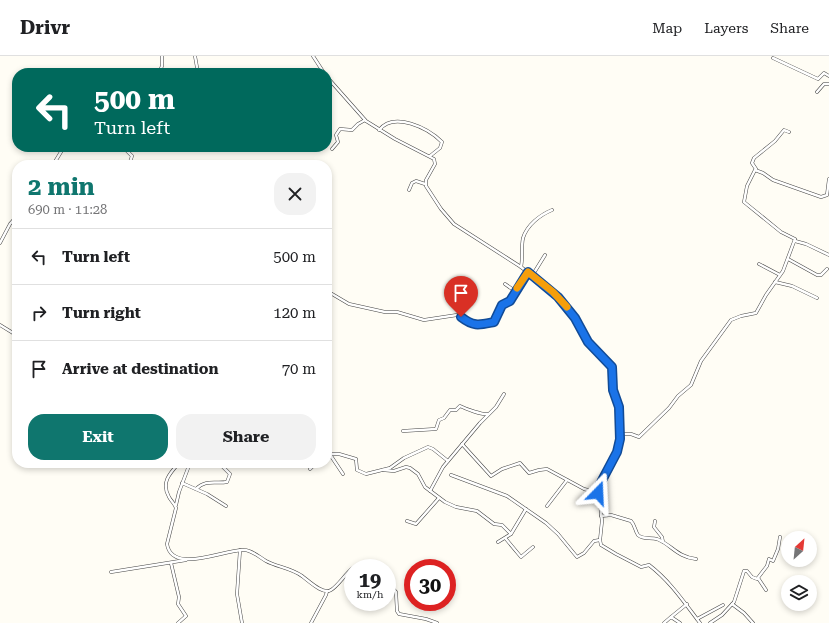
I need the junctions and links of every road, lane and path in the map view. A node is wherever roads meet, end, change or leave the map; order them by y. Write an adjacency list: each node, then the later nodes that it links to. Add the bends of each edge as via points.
1 (162, 56): 5 (street)
2 (195, 56): 6 (street)
3 (313, 56): 7 (street)
4 (773, 58): 8 (street, via 818,79 824,73)
5 (161, 68)
6 (197, 68)
7 (321, 68)
8 (829, 76)
9 (332, 83): 12 (street)
10 (829, 84): 11 (street, via 824,84)
11 (818, 92)
12 (365, 120): 13 (street); 15 (street, via 352,130 340,129 336,135 337,145)
13 (379, 130): 16 (street); 16 (street, via 384,124 392,122 412,124 424,130 442,142 440,148)
14 (789, 132): 17 (street, via 784,130 754,158 752,163)
15 (332, 149)
16 (430, 156): 19 (street, via 435,160 435,164)
17 (756, 170): 18 (street, via 773,180 821,197 827,195); 23 (street, via 747,186 744,202 781,232 794,237)
18 (829, 179)
19 (425, 184): 20 (street, via 416,180); 29 (street, via 454,224)
20 (409, 190)
21 (552, 210): 29 (street, via 535,221 526,233)
22 (12, 222): 24 (street)
23 (795, 241): 25 (street); 27 (street)
24 (0, 243)
25 (829, 255)
26 (545, 256): 33 (street)
27 (788, 259): 30 (street, via 817,275); 32 (street)
28 (759, 264): 32 (street)
29 (521, 267): 31 (street)
30 (828, 269)
31 (528, 272): 33 (street); 36 (street)
32 (780, 275): 34 (street)
33 (532, 276): 44 (street, via 561,301 575,318 588,342 612,367 612,385 619,407)
34 (776, 282): 38 (street, via 792,286); 44 (street, via 756,313 731,320 701,361 691,385 641,436 638,438)
35 (505, 284): 36 (street)
36 (515, 291): 37 (street, via 510,301 502,305 495,321 477,325 458,315 424,320 397,312 360,307 344,303)
37 (332, 295)
38 (817, 298)
39 (0, 326): 40 (street)
40 (12, 332)
41 (504, 394): 42 (street)
42 (488, 414): 43 (street, via 460,406 456,411 450,410 439,420 436,429); 45 (street)
43 (403, 431)
44 (620, 434): 59 (street, via 617,452)
45 (462, 444): 48 (street); 55 (street, via 491,476 520,463 529,473 545,469)
46 (332, 454): 52 (street, via 356,459 356,469 366,474)
47 (332, 459): 53 (street)
48 (448, 461): 52 (street, via 428,447); 58 (street)
49 (175, 468): 61 (street, via 165,485 170,499)
50 (188, 468): 56 (street)
51 (224, 468): 57 (street, via 230,474 227,482 208,482)
52 (383, 470): 58 (street, via 410,468 418,474)
53 (343, 474)
54 (451, 475): 64 (street, via 500,493)
55 (567, 480): 59 (street); 63 (street)
56 (182, 483): 57 (street); 61 (street)
57 (196, 489): 62 (street)
58 (430, 491): 60 (street)
59 (598, 493): 65 (street)
60 (439, 498): 66 (street, via 416,524); 68 (street, via 456,507 475,510 494,524 502,525)
61 (176, 506): 77 (street, via 167,547 178,558)
62 (226, 506)
63 (548, 506)
64 (526, 509): 68 (street); 71 (street, via 558,534 576,557 584,553 594,541)
65 (601, 516): 71 (street); 73 (street, via 611,514 631,521 639,536 655,538)
66 (407, 521)
67 (655, 521): 73 (street, via 654,528 662,537)
68 (511, 534): 70 (street)
69 (780, 537): 81 (street, via 774,561 769,559)
70 (506, 539): 72 (street); 74 (street, via 521,557)
71 (600, 540): 85 (street, via 601,545 641,567 649,565)
72 (498, 542)
73 (662, 542): 76 (street, via 673,551)
74 (533, 547)
75 (240, 550): 77 (street); 83 (street, via 249,550 266,561 297,572); 91 (street, via 237,594)
76 (696, 559)
77 (188, 560): 78 (street)
78 (172, 563): 79 (street); 90 (street, via 179,597 178,604 186,616)
79 (111, 572)
80 (344, 576): 83 (street)
81 (758, 578): 82 (street); 86 (street, via 753,578 747,571 743,571)
82 (766, 590)
83 (327, 591): 92 (street)
84 (396, 592): 93 (street, via 399,614)
85 (687, 604): 88 (street); 89 (street)
86 (732, 604): 97 (street); 98 (street)
87 (723, 605): 89 (street)
88 (671, 617): 94 (street); 95 (street)
89 (697, 619): 96 (street)
90 (178, 623)
91 (242, 623)
92 (312, 623)
93 (437, 623)
94 (664, 623)
95 (680, 623)
96 (700, 623)
97 (710, 623)
98 (753, 623)

